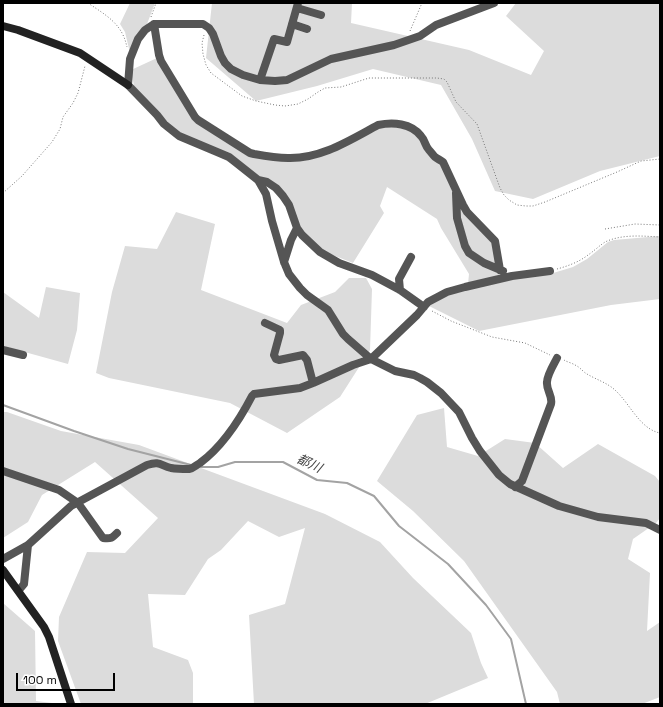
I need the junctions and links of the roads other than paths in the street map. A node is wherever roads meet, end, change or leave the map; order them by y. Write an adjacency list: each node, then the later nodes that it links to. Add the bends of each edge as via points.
1 (494, 3): 8 (street, via 436,25 420,36 394,45 331,59 287,80)
2 (298, 6): 3 (street); 5 (street)
3 (321, 15)
4 (154, 24): 8 (street, via 206,26 213,34 225,63 242,75); 9 (street, via 138,39 130,59); 11 (street, via 161,61 195,117 250,152 288,158 307,157 334,148 378,125 394,123 418,132 427,148 443,162)
5 (292, 24): 7 (street); 8 (street, via 287,42 274,39)
6 (3, 26): 9 (street, via 80,53)
7 (307, 28)
8 (260, 80)
9 (128, 85): 10 (street, via 178,136 229,157)
10 (258, 180): 12 (street, via 267,182 283,196 289,205); 14 (street, via 266,194)
11 (456, 189): 15 (street, via 467,212 495,241); 15 (street, via 457,218 465,246 469,253)
12 (296, 228): 14 (street); 18 (street, via 320,252)
13 (411, 257): 18 (street, via 399,279)
14 (284, 262): 24 (street, via 300,288 328,310 343,334)
15 (500, 270): 17 (street)
16 (550, 271): 17 (street)
17 (512, 276): 19 (street, via 447,292)
18 (400, 290): 19 (street)
19 (424, 306): 24 (street)
20 (265, 323): 25 (street, via 280,330 274,355 276,359 303,355 307,360)
21 (3, 350): 22 (street)
22 (23, 355)
23 (557, 358): 27 (street, via 547,383 552,404 522,481)
24 (371, 359): 25 (street); 27 (street, via 395,371 414,375 441,393 459,412 480,451 499,475)
25 (313, 383): 28 (street, via 300,388 254,394 225,439 209,456 192,468 170,468 160,463 147,464)
26 (3, 471): 28 (street, via 59,490)
27 (515, 487): 29 (street, via 559,506 598,517 646,523)
28 (78, 503): 30 (street, via 103,538 112,538); 31 (street, via 71,506)
29 (660, 530)
30 (117, 533)
31 (28, 545): 32 (street); 34 (street, via 24,584)
32 (3, 559)
33 (3, 570): 34 (street)
34 (19, 590): 35 (street, via 44,626)
35 (71, 704)

